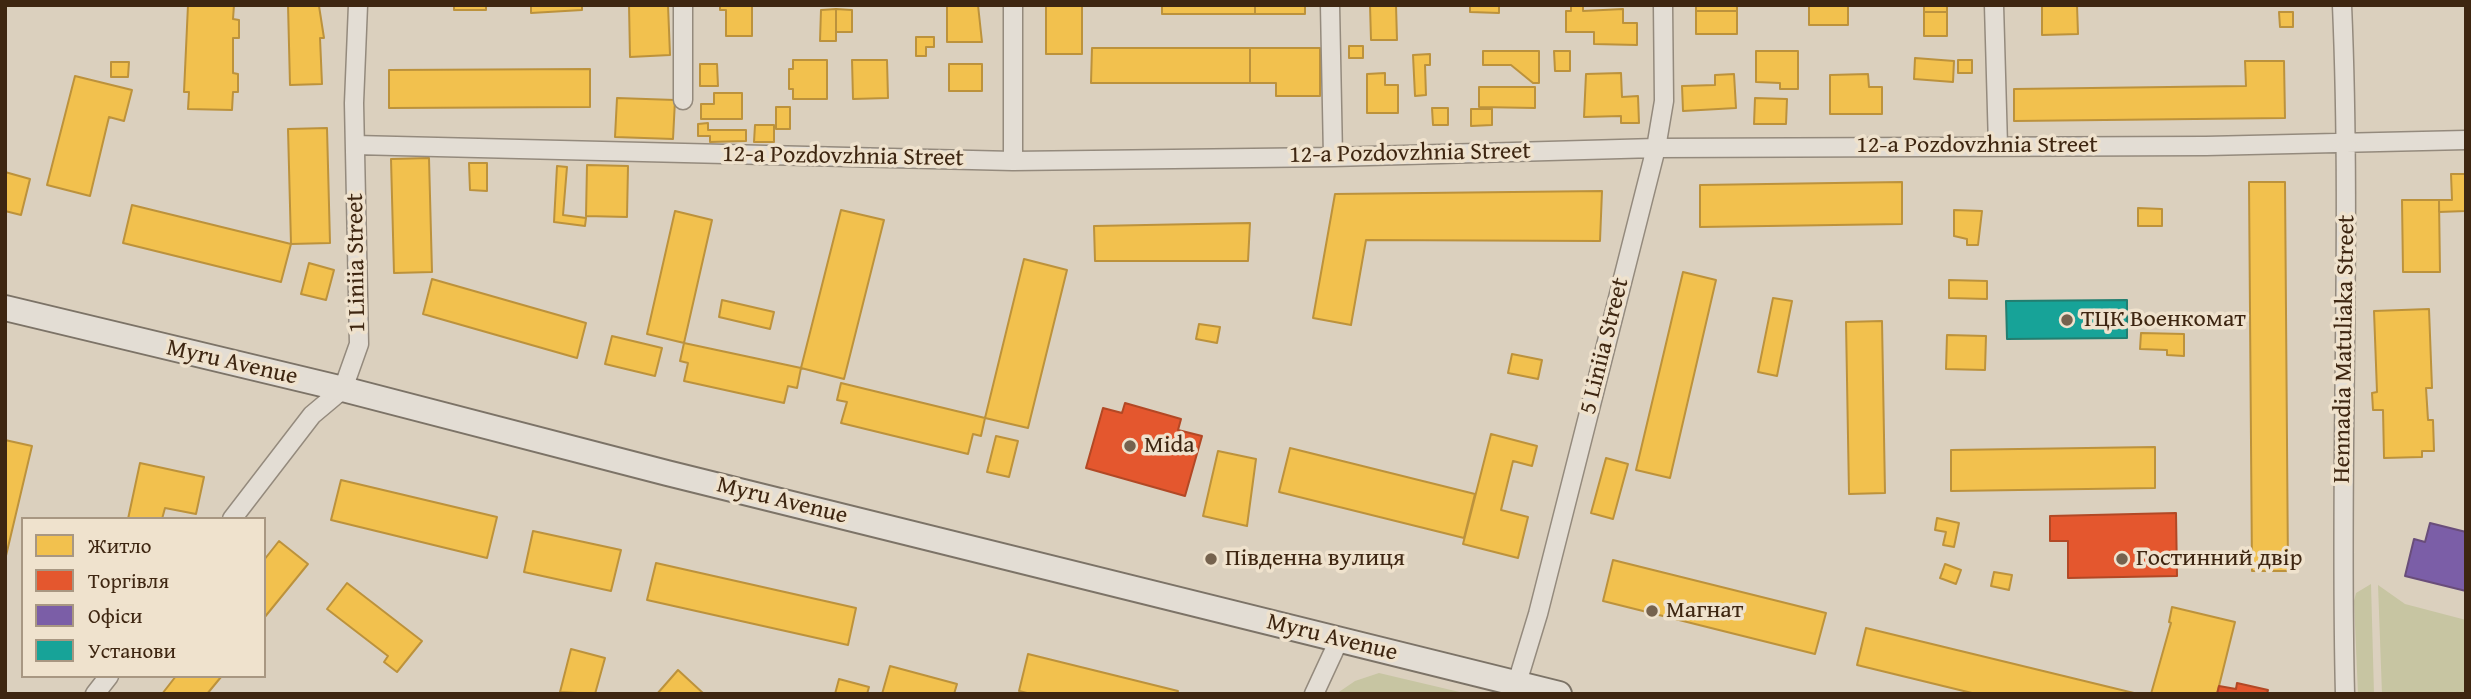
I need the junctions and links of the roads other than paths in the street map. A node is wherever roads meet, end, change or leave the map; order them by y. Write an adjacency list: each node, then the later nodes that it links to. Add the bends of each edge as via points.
1 (358, 5): 11 (street, 1 Liniia Street)
2 (682, 5): 8 (street)
3 (1013, 5): 15 (street)
4 (1330, 5): 14 (street)
5 (1662, 5): 13 (street, 5 Liniia Street, via 1664,101)
6 (1994, 5): 12 (street)
7 (2342, 5): 10 (street, Hennadia Matuliaka Street)
8 (684, 100)
9 (2466, 140): 10 (street, 12-a Pozdovzhnia Street)
10 (2348, 142): 12 (street, 12-a Pozdovzhnia Street); 25 (street, Hennadia Matuliaka Street, via 2343,329)
11 (355, 145): 15 (street, 12-a Pozdovzhnia Street); 17 (street, 1 Liniia Street, via 359,344)
12 (1998, 146): 13 (street, 12-a Pozdovzhnia Street)
13 (1656, 148): 14 (street, 12-a Pozdovzhnia Street); 21 (street, 5 Liniia Street)
14 (1333, 157): 15 (street, 12-a Pozdovzhnia Street)
15 (1013, 161)
16 (5, 308): 17 (main road, Myru Avenue)
17 (343, 389): 18 (street, 1 Liniia Street, via 313,415); 19 (main road, Myru Avenue)
18 (234, 517)
19 (1339, 640): 21 (main road, Myru Avenue); 23 (street)
20 (107, 678): 22 (street)
21 (1517, 682): 24 (main road, Myru Avenue)
22 (95, 694)
23 (1314, 694)
24 (1559, 694)
25 (2345, 694)

